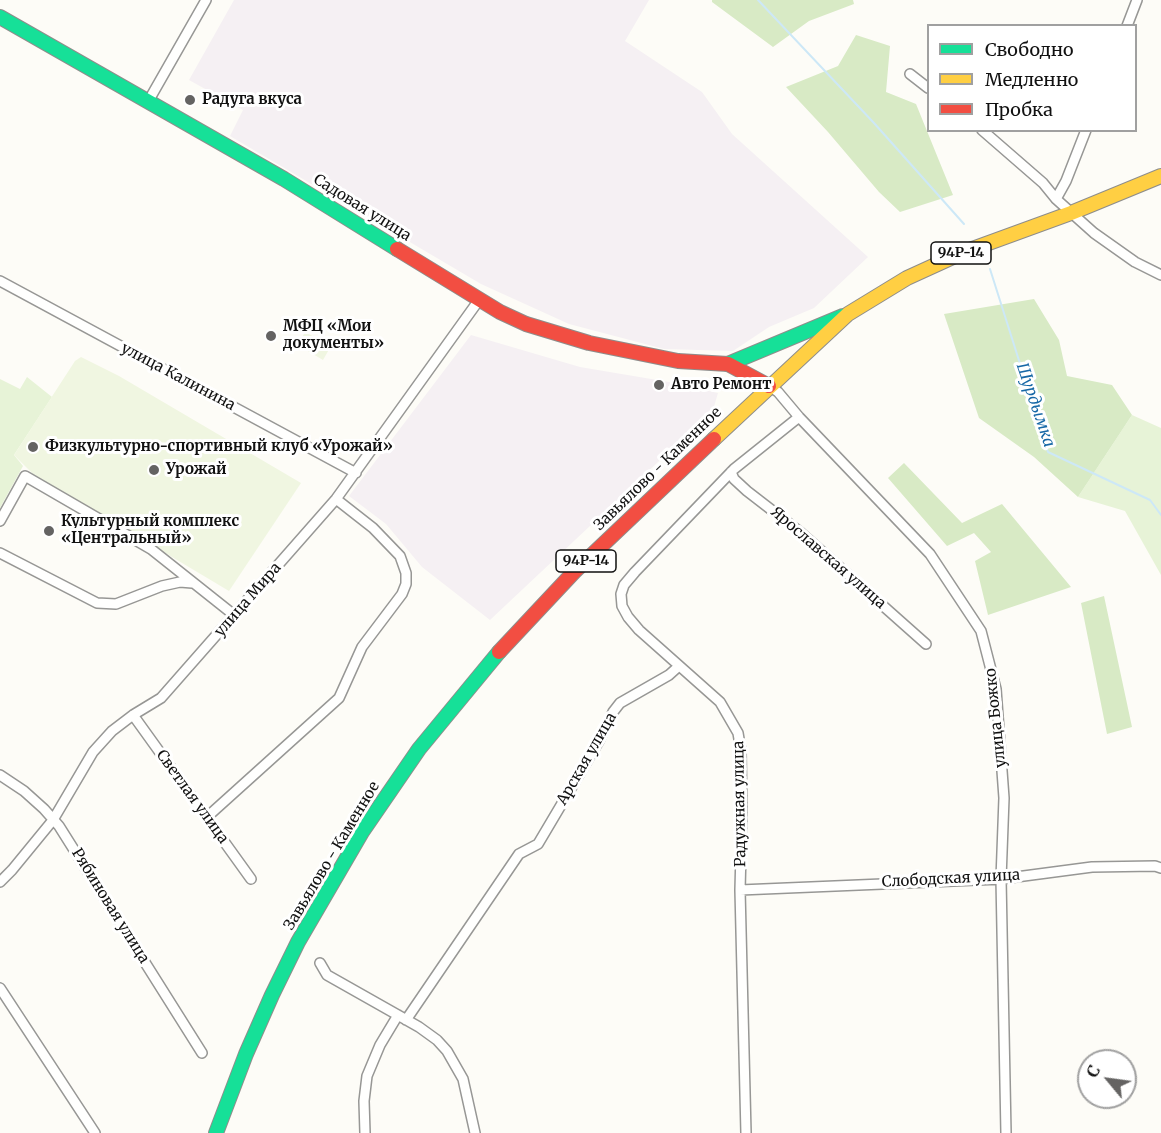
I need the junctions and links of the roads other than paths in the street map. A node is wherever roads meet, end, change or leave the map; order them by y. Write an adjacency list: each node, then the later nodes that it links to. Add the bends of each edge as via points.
1 (206, 0): 7 (street)
2 (1137, 0): 4 (street)
3 (0, 17): 7 (main road, Садовая улица)
4 (1128, 24)
5 (910, 74): 6 (street)
6 (927, 87)
7 (149, 100): 15 (main road, Садовая улица)
8 (984, 132): 11 (street)
9 (1085, 132): 11 (street)
10 (1161, 176): 12 (main road, Завьялово - Каменное / 94Р-14)
11 (1056, 199): 12 (street)
12 (1071, 213): 13 (street, via 1120,251); 16 (main road, Завьялово - Каменное / 94Р-14, via 964,252 907,278)
13 (1161, 275)
14 (0, 281): 21 (street, улица Калинина)
15 (479, 300): 17 (main road, Садовая улица, via 526,324 588,344 676,361); 21 (street, улица Мира)
16 (848, 314): 17 (main road); 18 (main road, Завьялово - Каменное / 94Р-14)
17 (728, 364): 18 (main road)
18 (769, 386): 19 (street, улица Божко); 43 (main road, Завьялово - Каменное / 94Р-14, via 516,632 419,750 362,831 298,942 246,1054)
19 (799, 417): 20 (street, Радужная улица); 35 (street, улица Божко, via 930,554 981,631 996,689 1004,798)
20 (731, 472): 27 (street, Ярославская улица, via 747,491 818,547); 28 (street, Радужная улица, via 635,572 621,594 627,617)
21 (356, 473): 22 (street, улица Мира)
22 (336, 499): 26 (street, улица Мира); 31 (street, via 400,556 406,573 402,594 362,648 339,699)
23 (0, 521): 25 (street, via 25,476 152,549)
24 (0, 553): 25 (street, via 97,603 116,604 162,586)
25 (193, 583): 26 (street)
26 (234, 615): 29 (street, улица Мира, via 161,698)
27 (926, 644)
28 (679, 666): 37 (street, Радужная улица, via 720,702 738,733); 40 (street, Арская улица, via 620,703 538,844 519,854)
29 (133, 715): 31 (street, Светлая улица); 32 (street, улица Мира, via 93,752)
30 (0, 775): 32 (street, Рябиновая улица, via 24,791)
31 (207, 817): 34 (street, Светлая улица)
32 (53, 819): 36 (street, улица Мира); 41 (street, Рябиновая улица)
33 (1161, 868): 35 (street, Слободская улица, via 1092,867)
34 (251, 879)
35 (1000, 879): 37 (street, Слободская улица); 47 (street, улица Божко)
36 (0, 882)
37 (740, 890): 46 (street, Радужная улица)
38 (320, 963): 40 (street, via 327,975)
39 (0, 988): 42 (street)
40 (402, 1017): 44 (street, via 380,1045 367,1076); 45 (street, via 437,1040 456,1064)
41 (202, 1053)
42 (95, 1133)
43 (216, 1133)
44 (365, 1133)
45 (475, 1133)
46 (746, 1133)
47 (1006, 1133)

